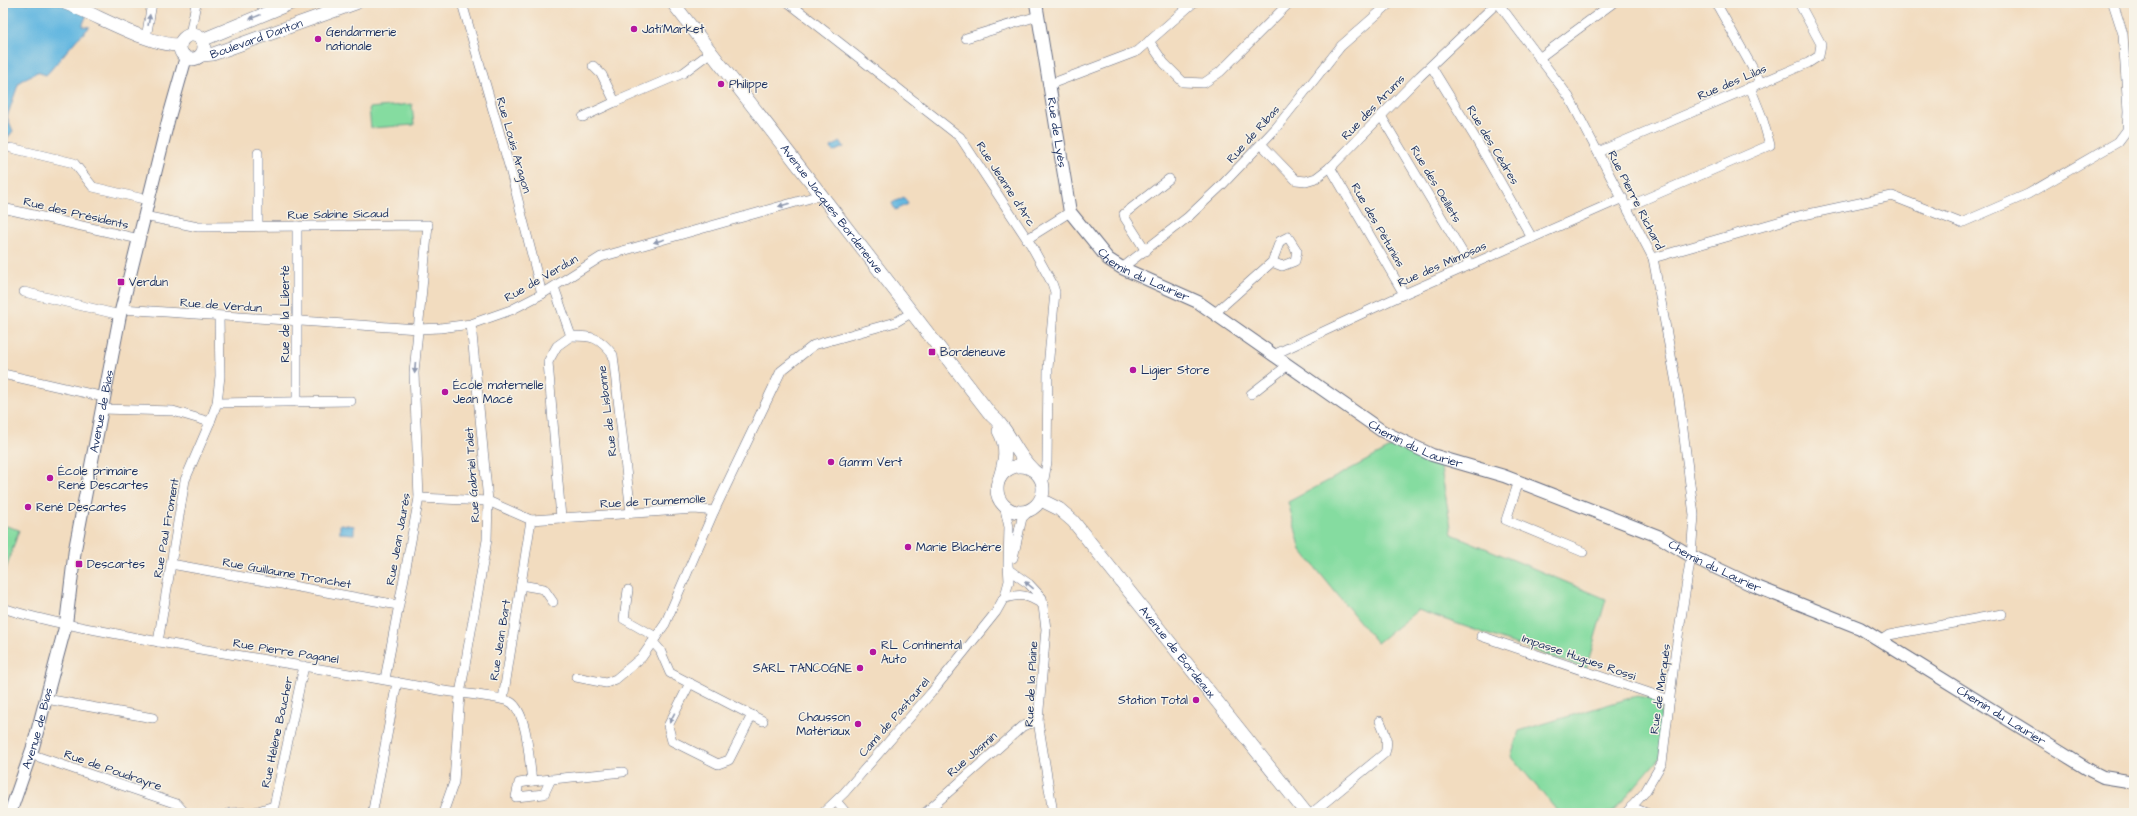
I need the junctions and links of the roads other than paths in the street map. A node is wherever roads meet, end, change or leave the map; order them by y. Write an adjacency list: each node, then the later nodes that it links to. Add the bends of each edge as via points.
1 (65, 3): 20 (main road)
2 (152, 3): 20 (street, one-way to 2)
3 (196, 3): 21 (street)
4 (291, 3): 21 (main road, Boulevard Danton, one-way to 21)
5 (356, 3): 18 (main road, Boulevard Danton)
6 (462, 3): 62 (street, Rue Louis Aragon, via 510,169)
7 (673, 3): 25 (main road, Avenue Jacques Bordeneuve)
8 (789, 3): 54 (street, Rue Jeanne d'Arc, via 960,137)
9 (1036, 3): 19 (street, Rue de Lyès)
10 (1194, 3): 23 (street)
11 (1289, 3): 23 (street, via 1220,72 1204,83 1183,82 1164,63)
12 (1390, 3): 37 (street, Rue de Ribas, via 1341,46)
13 (1497, 3): 28 (street, Rue Pierre Richard); 30 (street, Rue des Arums)
14 (1613, 3): 28 (street)
15 (1716, 3): 31 (street)
16 (1798, 3): 31 (street, Rue des Lilas, via 1821,44 1819,56)
17 (2113, 3): 56 (street, via 2123,34 2128,130 2118,142 2028,194 1960,223 1892,196 1799,216)
18 (326, 8): 26 (main road, Boulevard Danton, via 213,54)
19 (1038, 16): 22 (street); 32 (street, Rue de Lyès)
20 (146, 38): 24 (main road)
21 (196, 38): 24 (main road, via 184,38); 26 (main road, via 204,47)
22 (966, 38)
23 (1149, 42): 32 (street, via 1138,51)
24 (180, 45): 27 (main road, via 181,52)
25 (711, 52): 34 (street, via 683,73); 43 (main road, Avenue Jacques Bordeneuve)
26 (202, 55): 27 (main road, via 196,58)
27 (186, 57): 45 (street, Avenue de Bias)
28 (1539, 58): 39 (street, Rue Pierre Richard, via 1569,97)
29 (593, 66): 34 (street, via 602,75)
30 (1431, 66): 36 (street, Rue des Arums); 52 (street, Rue des Cèdres, via 1486,155)
31 (1761, 83): 33 (street, Rue des Lilas)
32 (1048, 85): 48 (street, Rue de Lyès)
33 (1750, 87): 39 (street, Rue des Lilas); 46 (street, via 1770,145)
34 (615, 102): 35 (street)
35 (583, 116)
36 (1381, 116): 41 (street, Rue des Arums); 58 (street, Rue des Oeillets)
37 (1262, 144): 41 (street, Rue des Arums, via 1296,180 1316,178); 55 (street, Rue de Ribas, via 1188,217)
38 (11, 148): 45 (street, via 74,163 93,188)
39 (1598, 152): 44 (street, Rue Pierre Richard)
40 (258, 153): 50 (street)
41 (1330, 167): 63 (street, Rue des Pétunias)
42 (1169, 179): 55 (street, via 1124,214)
43 (821, 195): 60 (street, Rue de Verdun, one-way to 60, via 601,258); 66 (main road, Avenue Jacques Bordeneuve)
44 (1623, 198): 46 (street, Rue Pierre Richard); 52 (street, Rue des Mimosas)
45 (148, 200): 49 (street, Avenue de Bias)
46 (1628, 207): 56 (street, Rue Pierre Richard)
47 (7, 209): 53 (street, Rue des Présidents)
48 (1070, 212): 54 (street); 59 (street, Chemin du Laurier, via 1108,259)
49 (144, 216): 50 (street, Rue Sabine Sicaud, via 198,227); 53 (street, Avenue de Bias)
50 (258, 226): 51 (street, Rue Sabine Sicaud)
51 (297, 226): 68 (street, Rue de la Liberté); 70 (street, Rue Sabine Sicaud, via 428,225)
52 (1532, 238): 58 (street, Rue des Mimosas)
53 (139, 239): 64 (street, Avenue de Bias)
54 (1027, 239): 82 (street, Rue Jeanne d'Arc, via 1052,283 1054,292 1048,368)
55 (1146, 251): 59 (street, Rue de Ribas)
56 (1653, 258): 97 (street, Rue Pierre Richard, via 1679,399 1694,516)
57 (1272, 262): 65 (street)
58 (1470, 265): 63 (street, Rue des Mimosas)
59 (1122, 268): 65 (street, Chemin du Laurier, via 1198,302)
60 (554, 287): 62 (street, Rue de Verdun); 71 (street)
61 (24, 292): 64 (street, Rue de Verdun)
62 (542, 294): 69 (street, Rue de Verdun, via 511,310)
63 (1404, 294): 72 (street, Rue des Mimosas)
64 (121, 312): 67 (street, Rue de Verdun); 78 (street, Avenue de Bias)
65 (1215, 313): 72 (street, Chemin du Laurier)
66 (911, 314): 80 (main road, Avenue Jacques Bordeneuve); 92 (street, Rue de Toumemolle, via 896,322 814,345 781,371)
67 (219, 316): 68 (street, Rue de Verdun); 79 (street, via 220,376)
68 (296, 322): 70 (street, Rue de Verdun); 77 (street, Rue de la Liberté)
69 (471, 324): 70 (street, Rue de Verdun); 89 (street, Rue Gabriel Talet)
70 (418, 329): 87 (street, Rue Jean Jaurès, one-way to 87, via 414,373)
71 (571, 336): 93 (street, Rue de Lisbonne, via 587,336 602,340 613,355); 94 (street, via 556,346 548,362)
72 (1273, 355): 73 (street, Chemin du Laurier)
73 (1288, 366): 75 (street); 85 (street, Chemin du Laurier, via 1382,431 1432,455)
74 (3, 374): 78 (street)
75 (1251, 394)
76 (351, 401): 77 (street)
77 (297, 402): 79 (street)
78 (103, 403): 81 (street, via 173,411); 108 (street, Avenue de Bias, via 75,550)
79 (217, 403): 81 (street, Rue Paul Froment)
80 (991, 416): 83 (main road, Avenue Jacques Bordeneuve, via 998,420 1022,459); 84 (main road, Avenue Jacques Bordeneuve, via 1005,448)
81 (210, 422): 98 (street, Rue Paul Froment, via 185,480)
82 (1046, 457): 83 (street); 86 (street, Rue Jeanne d'Arc)
83 (1032, 469): 84 (main road, via 1015,466 1008,469); 86 (main road, via 1041,478)
84 (1000, 478): 90 (main road, via 997,491)
85 (1519, 481): 96 (street, via 1502,518); 97 (street, Chemin du Laurier, via 1658,536)
86 (1043, 485): 88 (main road)
87 (419, 498): 89 (street, Rue de Toumemolle); 105 (street, Rue Jean Jaurès)
88 (1041, 500): 91 (main road); 143 (main road, Avenue de Bordeaux, via 1059,509 1073,521)
89 (488, 501): 95 (street, Rue de Toumemolle); 118 (street, Rue Gabriel Talet, via 487,540)
90 (1004, 505): 91 (main road, via 1017,512); 99 (street, Cami de Pastourel, via 1009,527)
91 (1028, 510): 99 (street, Cami de Pastourel, via 1022,518)
92 (714, 511): 93 (street, Rue de Toumemolle, via 695,509); 110 (street, via 665,624)
93 (631, 513): 94 (street, Rue de Toumemolle)
94 (562, 518): 95 (street, Rue de Toumemolle)
95 (531, 520): 100 (street, Rue Jean Bart)
96 (1583, 552)
97 (1691, 556): 111 (street, Chemin du Laurier, via 1752,585 1860,628); 121 (street, Rue de Marquès)
98 (171, 564): 105 (street, Rue Guillaume Tronchet); 112 (street, Rue Paul Froment)
99 (1009, 570): 102 (street, Cami de Pastourel, via 1009,581); 104 (street, Rue de la Plaine, one-way to 99, via 1038,593)
100 (521, 585): 103 (street, Rue Jean Bart, via 544,589); 120 (street, Rue Jean Bart)
101 (628, 590): 110 (street, via 624,619)
102 (1003, 599): 104 (street, via 1023,595); 132 (street, Cami de Pastourel, via 996,612 932,693)
103 (553, 602)
104 (1042, 604): 125 (street, Rue de la Plaine, via 1046,629)
105 (398, 605): 115 (street, Rue Jean Jaurès)
106 (3, 608): 108 (street, Rue Pierre Paganel)
107 (2002, 614): 111 (street, via 1889,636)
108 (66, 624): 112 (street, Rue Pierre Paganel); 119 (street, Avenue de Bias)
109 (1481, 636): 121 (street, Impasse Hugues Rossi)
110 (654, 639): 114 (street, via 642,657 616,679 606,683); 117 (street, via 670,673)
111 (1880, 641): 131 (street, Chemin du Laurier, via 2090,771 2103,777)
112 (158, 642): 113 (street, Rue Pierre Paganel)
113 (304, 666): 115 (street, Rue Pierre Paganel); 137 (street, Rue Hélène Boucher, via 274,806 255,812)
114 (576, 677)
115 (385, 679): 116 (street, Rue Pierre Paganel)
116 (397, 682): 118 (street, Rue Pierre Paganel); 133 (street)
117 (690, 683): 122 (street); 122 (street, one-way to 122, via 668,726 672,741 718,764 729,760)
118 (460, 694): 120 (street, Rue Pierre Paganel); 138 (street, Rue Gabriel Talet, via 454,782)
119 (46, 699): 123 (street); 127 (street, Avenue de Bias)
120 (503, 699): 130 (street, via 512,703 523,719)
121 (1670, 700): 134 (street, Rue de Marquès, via 1662,763 1645,792)
122 (752, 715): 124 (street)
123 (153, 718)
124 (763, 721)
125 (1038, 721): 141 (street, Rue Jasmin, via 1023,726); 142 (street, Rue de la Plaine)
126 (1380, 721): 144 (street, via 1386,740 1385,753)
127 (30, 754): 135 (street, Avenue de Bias); 136 (street, Rue de Poudrayre, via 176,804)
128 (623, 772): 129 (street)
129 (551, 779): 130 (street); 130 (street, via 544,794 516,797 519,783)
130 (532, 781)
131 (2134, 782)
132 (836, 801): 139 (street, Cami de Pastourel); 140 (street)
133 (373, 810)
134 (1629, 810): 145 (street)
135 (10, 813)
136 (185, 813)
137 (230, 813)
138 (443, 813)
139 (823, 813)
140 (846, 813)
141 (925, 813)
142 (1053, 813)
143 (1306, 813)
144 (1312, 813)
145 (1646, 813)

